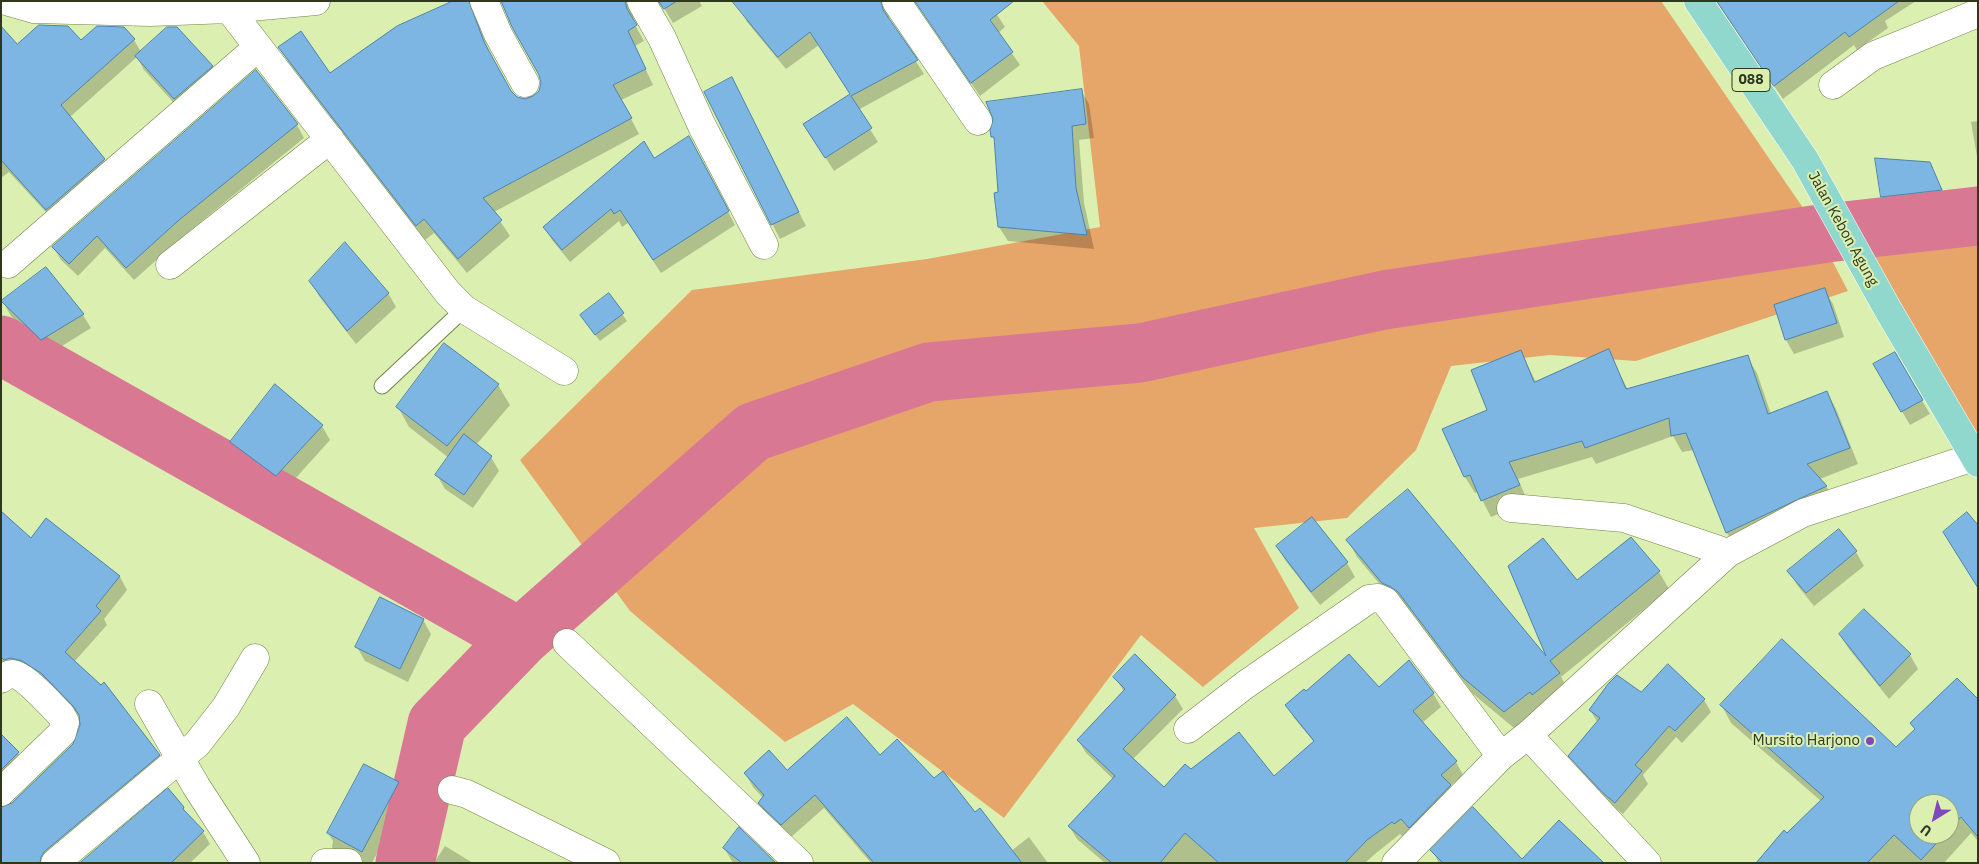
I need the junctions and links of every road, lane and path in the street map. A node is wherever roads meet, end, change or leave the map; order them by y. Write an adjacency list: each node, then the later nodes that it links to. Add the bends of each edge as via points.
1 (6, 1): 7 (street, via 34,9 150,12)
2 (316, 1): 7 (street)
3 (484, 1): 10 (street)
4 (641, 1): 14 (street)
5 (896, 1): 12 (street)
6 (1698, 1): 20 (main road, Jalan Kebon Agung / 088, via 1805,160)
7 (229, 9): 9 (street)
8 (1978, 13): 11 (street, via 1873,56)
9 (257, 48): 13 (street); 15 (street)
10 (525, 83)
11 (1833, 85)
12 (978, 121)
13 (330, 139): 16 (street); 17 (street, via 417,255)
14 (764, 244)
15 (8, 264)
16 (170, 265)
17 (464, 309): 18 (street); 19 (lane)
18 (564, 371)
19 (382, 386)
20 (1976, 460): 22 (street, via 1804,513)
21 (1511, 508): 22 (street, via 1624,518)
22 (1728, 553): 28 (street)
23 (567, 643): 38 (street)
24 (255, 658): 30 (street, via 216,721)
25 (1, 679): 32 (street, via 14,674 23,678 65,722 62,733)
26 (149, 704): 30 (street)
27 (1188, 729): 29 (street, via 1369,599 1378,598 1385,600)
28 (1528, 735): 29 (street); 40 (street)
29 (1501, 756): 39 (street)
30 (180, 759): 33 (street); 34 (street)
31 (452, 790): 37 (street, via 467,794)
32 (1, 792)
33 (55, 863)
34 (246, 863)
35 (325, 863): 36 (street)
36 (348, 863)
37 (606, 863)
38 (799, 863)
39 (1396, 863)
40 (1647, 863)

